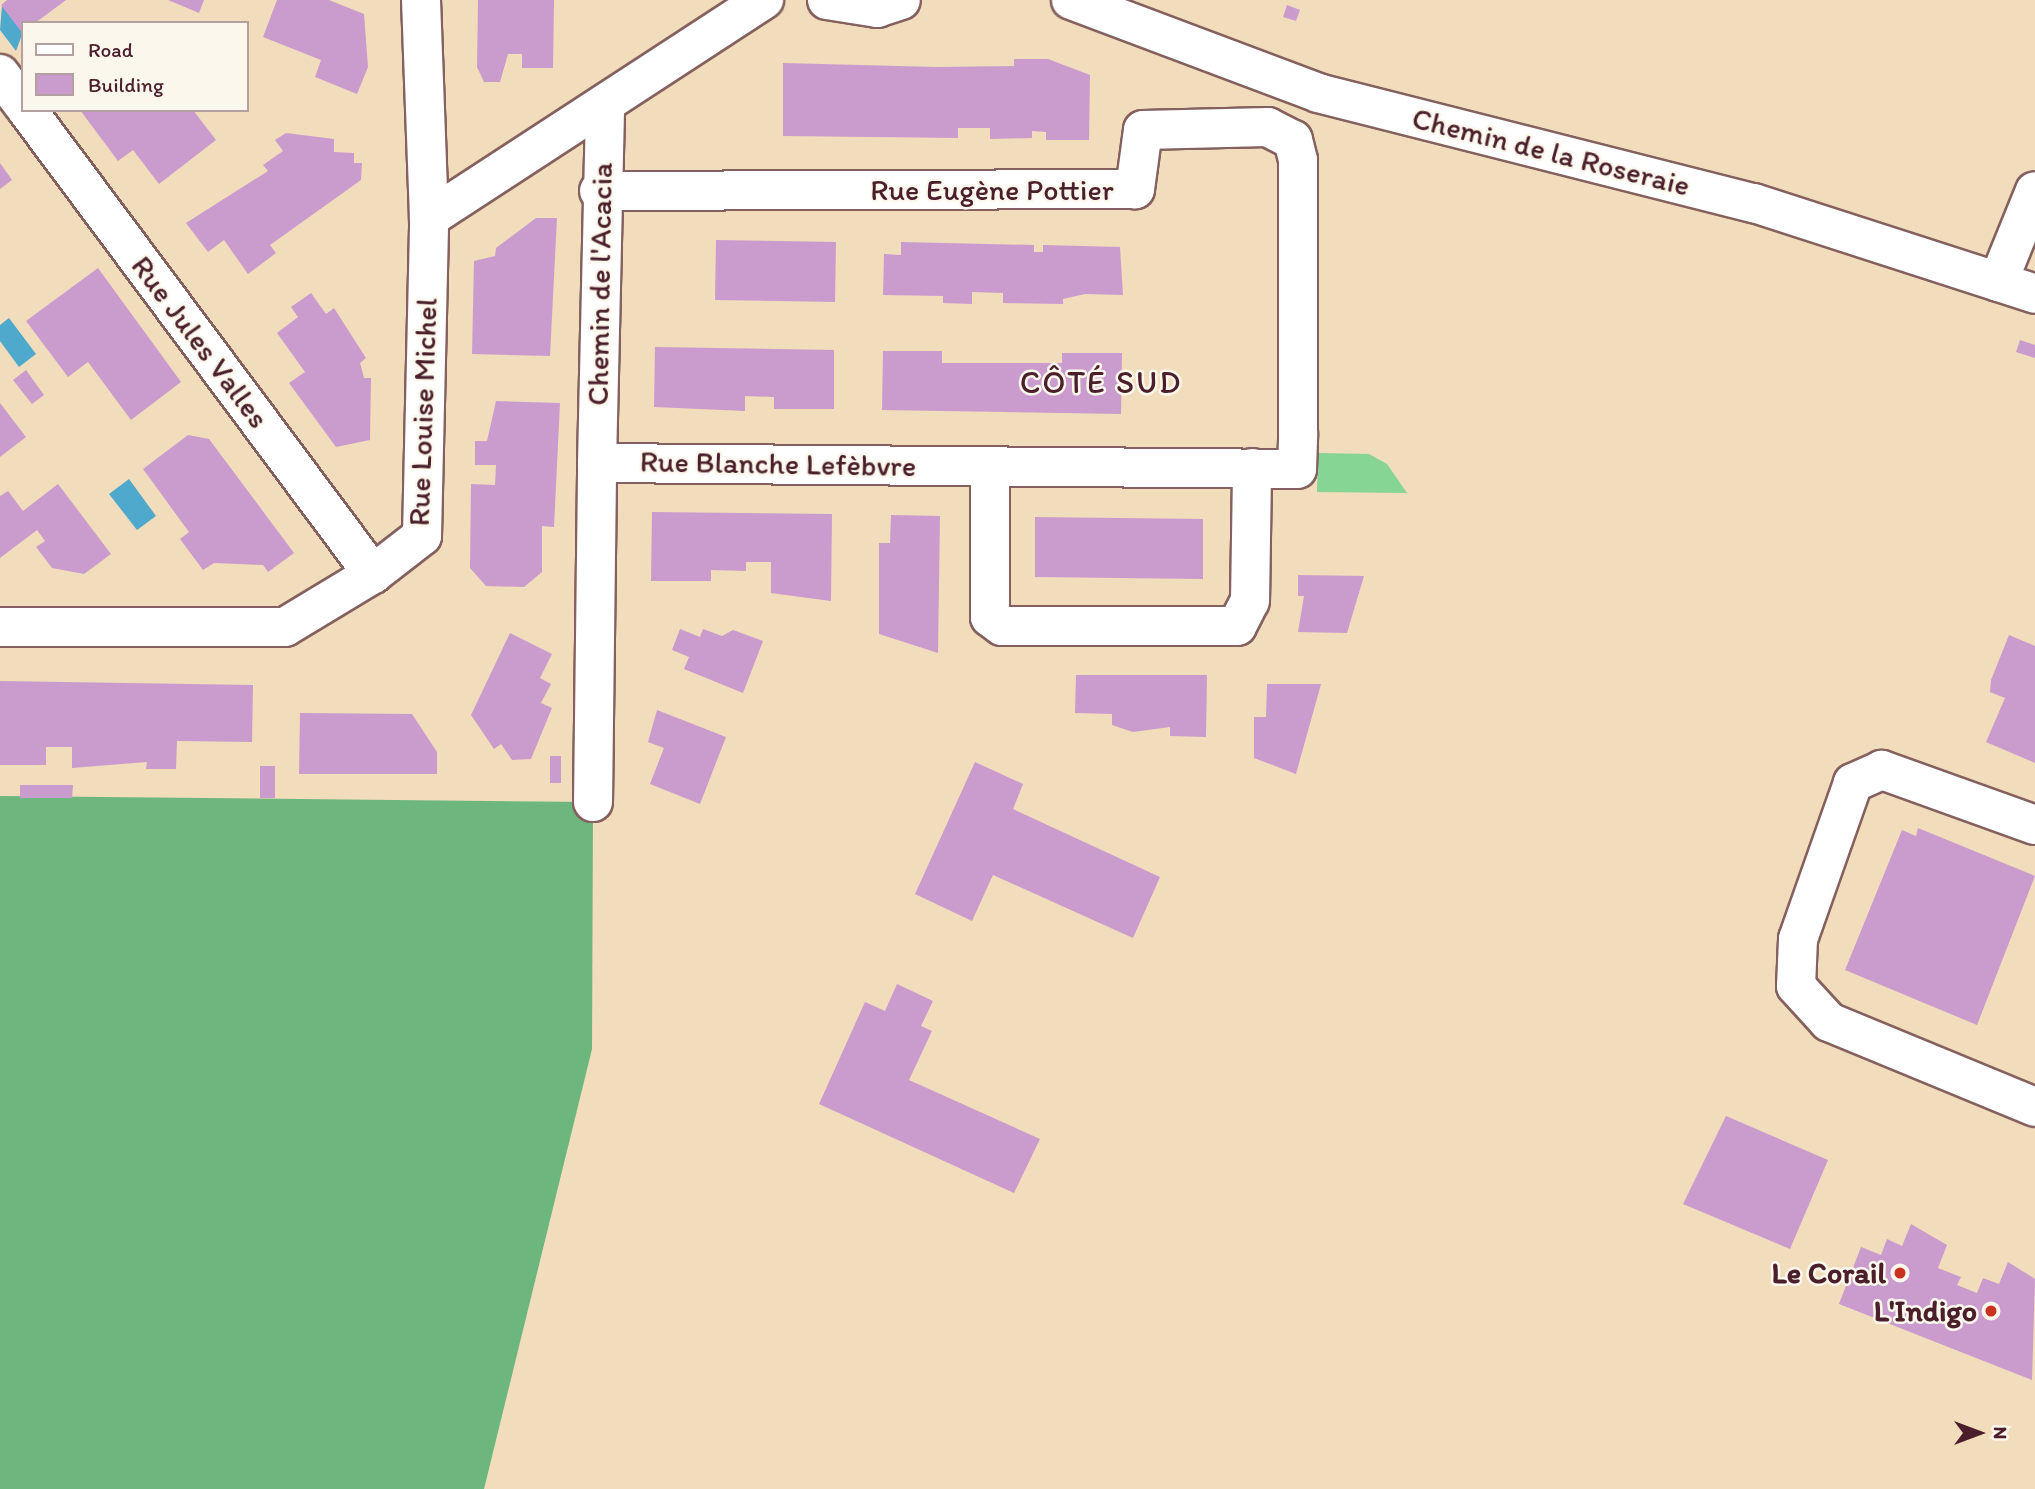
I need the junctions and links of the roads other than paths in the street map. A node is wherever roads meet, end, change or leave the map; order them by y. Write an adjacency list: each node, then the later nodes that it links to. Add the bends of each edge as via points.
1 (421, 0): 12 (street, Rue Louise Michel)
2 (764, 0): 8 (street)
3 (827, 0): 4 (street, via 877,8)
4 (901, 0)
5 (1071, 0): 13 (street, Chemin de la Roseraie, via 1318,93 1754,203)
6 (0, 74): 7 (street)
7 (21, 102)
8 (605, 105): 10 (street, Chemin de l'Acacia); 12 (street)
9 (28, 112): 19 (street, Rue Jules Valles)
10 (599, 191): 15 (street, Chemin de l'Acacia); 18 (street, Rue Eugène Pottier, via 1135,189 1143,130 1268,127 1293,140 1298,160)
11 (2035, 191): 13 (street)
12 (429, 218): 19 (street, Rue Louise Michel, via 422,536)
13 (1998, 282): 14 (street, Chemin de la Roseraie)
14 (2035, 294)
15 (597, 463): 16 (street, Rue Blanche Lefèbvre); 21 (street, Rue Blanche Lefèbvre)
16 (990, 466): 17 (street, Rue Blanche Lefèbvre); 17 (street, via 990,617 1002,626 1237,626 1251,601)
17 (1252, 468): 18 (street, Rue Blanche Lefèbvre)
18 (1297, 468)
19 (373, 574): 20 (street, Rue Louise Michel, via 285,627)
20 (0, 627)
21 (593, 802)
22 (2035, 825): 23 (street, via 1882,770 1853,783 1798,939 1796,986 1829,1022)
23 (2035, 1107)

